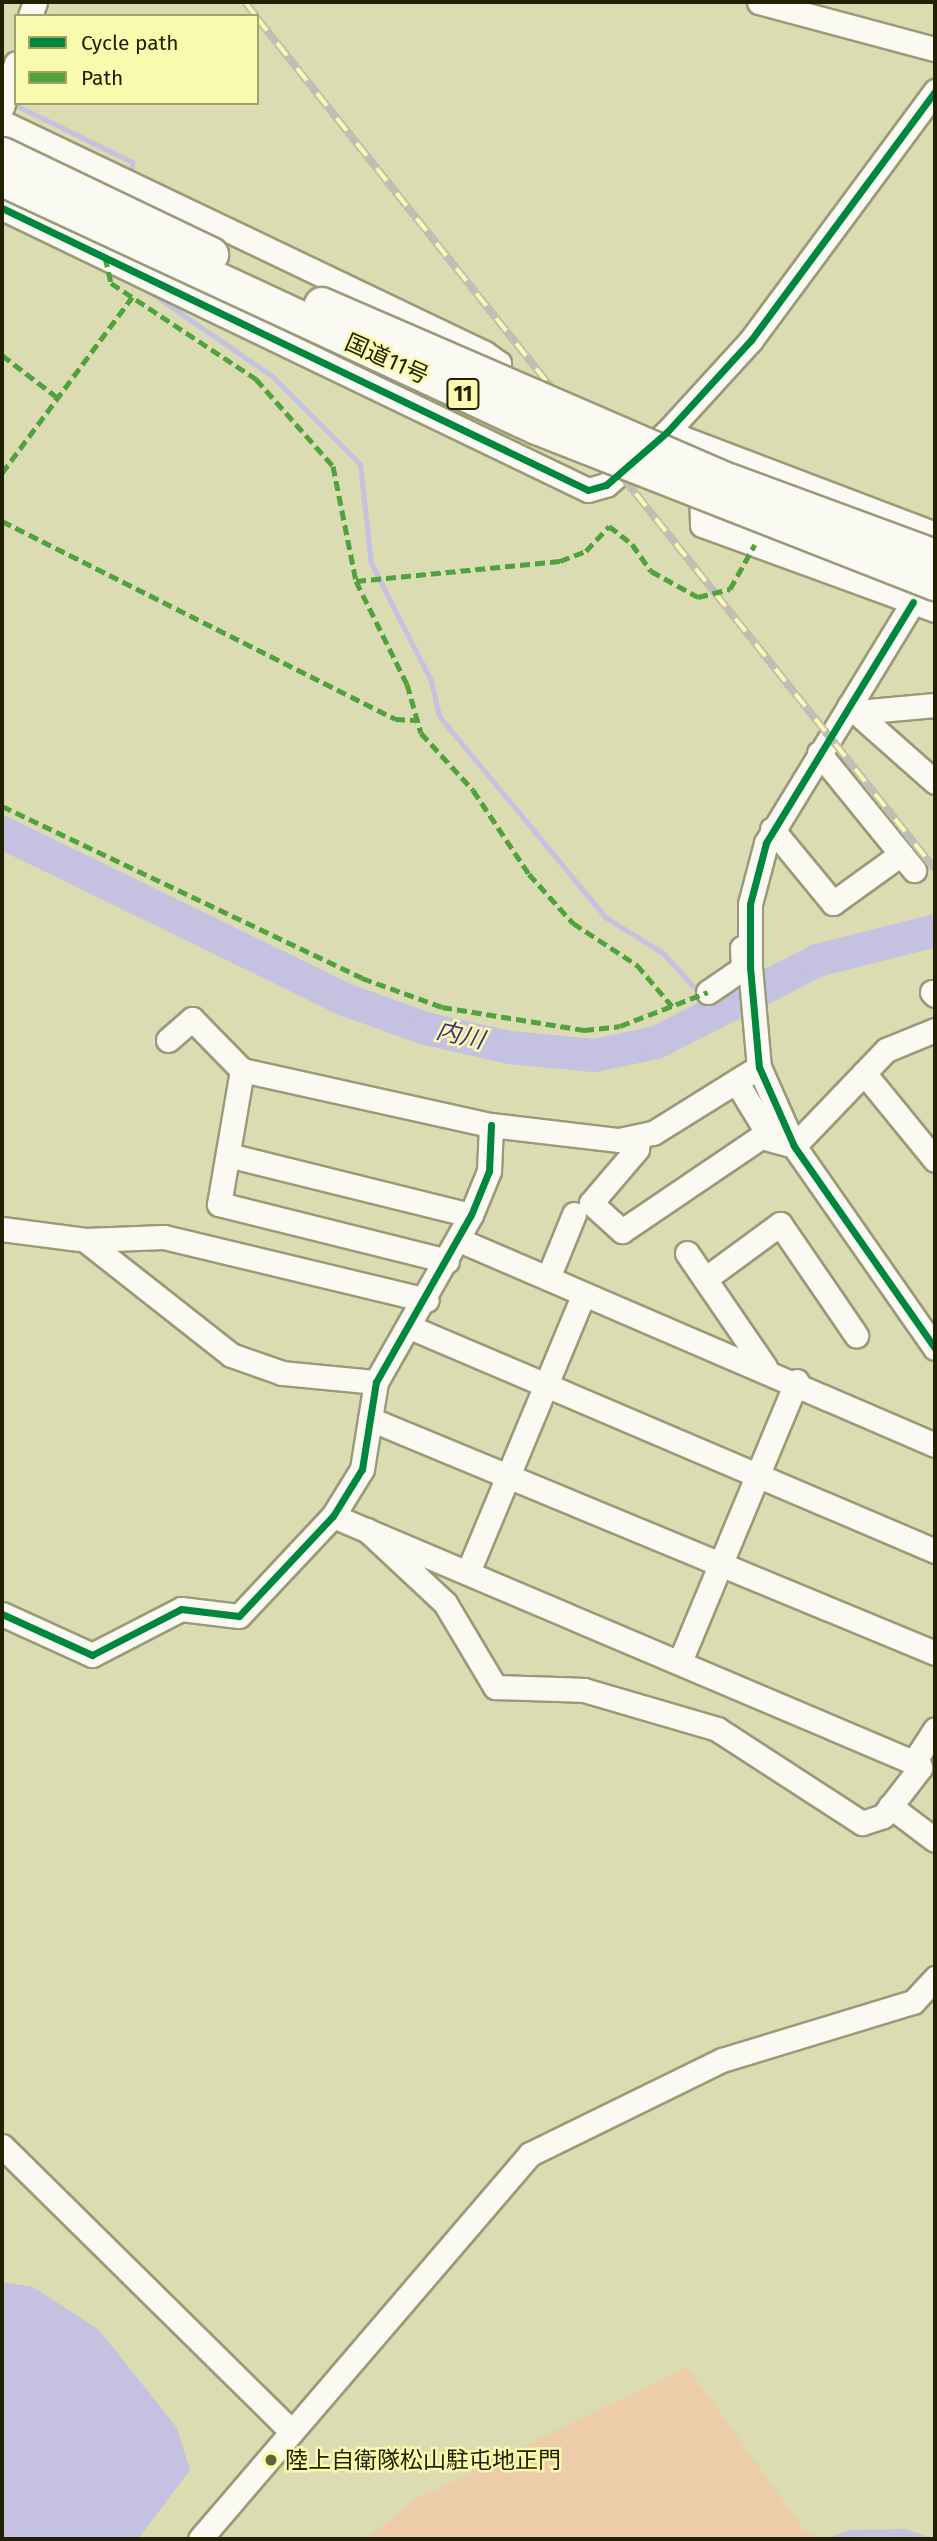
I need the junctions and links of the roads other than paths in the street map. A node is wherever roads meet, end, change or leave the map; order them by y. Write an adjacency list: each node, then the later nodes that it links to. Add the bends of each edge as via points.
1 (759, 2): 2 (street)
2 (935, 49)
3 (14, 69): 5 (street)
4 (935, 91): 10 (street, via 751,340)
5 (4, 100)
6 (2, 122): 11 (street, via 485,353 499,363)
7 (2, 154): 14 (highway, 国道11号 / 11, bridge, via 205,252 611,432)
8 (2, 178): 15 (highway, 国道11号 / 11, bridge, via 536,427)
9 (2, 208): 11 (street)
10 (667, 432): 11 (street, via 606,485 588,490); 12 (street)
11 (500, 445)
12 (701, 447): 13 (street); 15 (street, via 702,525)
13 (935, 534)
14 (935, 556)
15 (924, 593): 16 (street); 18 (street)
16 (935, 610)
17 (935, 705): 18 (street)
18 (854, 709): 19 (street); 20 (street)
19 (819, 753): 21 (street); 21 (street, via 907,862 833,903)
20 (935, 782)
21 (772, 829): 22 (street)
22 (761, 855): 23 (street, via 737,884 743,968); 26 (street, via 750,904)
23 (708, 992)
24 (935, 1030): 28 (street, via 886,1050)
25 (168, 1040): 27 (street, via 192,1019)
26 (759, 1068): 29 (street); 33 (street)
27 (242, 1070): 30 (street); 34 (street)
28 (863, 1073): 33 (street); 35 (street)
29 (737, 1083): 31 (street); 32 (street)
30 (491, 1125): 31 (street, via 619,1140); 37 (street, via 489,1171)
31 (639, 1136): 32 (street, via 637,1149 591,1203 622,1231 761,1137)
32 (771, 1139): 33 (street)
33 (794, 1146): 49 (street)
34 (228, 1155): 37 (street); 42 (street, via 219,1204)
35 (935, 1160)
36 (574, 1214): 43 (street)
37 (471, 1215): 40 (street)
38 (2, 1229): 39 (street)
39 (85, 1240): 46 (street, via 164,1237); 52 (street, via 231,1355 282,1373)
40 (458, 1240): 42 (street); 43 (street)
41 (687, 1253): 44 (street)
42 (447, 1261): 46 (street)
43 (548, 1278): 45 (street)
44 (705, 1279): 48 (street, via 780,1224); 50 (street)
45 (584, 1294): 50 (street); 53 (street)
46 (427, 1300): 47 (street)
47 (412, 1328): 52 (street); 53 (street)
48 (856, 1335)
49 (935, 1348)
50 (765, 1367): 51 (street)
51 (797, 1381): 55 (street); 57 (street)
52 (376, 1382): 54 (street)
53 (546, 1386): 56 (street); 57 (street)
54 (370, 1419): 56 (street); 58 (street, via 362,1468)
55 (935, 1445)
56 (508, 1477): 61 (street); 62 (street)
57 (760, 1479): 60 (street); 61 (street)
58 (333, 1516): 59 (street); 63 (street, via 239,1616 181,1609 92,1656)
59 (367, 1530): 62 (street); 68 (street, via 445,1603 495,1687 584,1690 717,1729 862,1823)
60 (935, 1551)
61 (722, 1567): 64 (street); 65 (street)
62 (468, 1572): 65 (street)
63 (2, 1614)
64 (935, 1653)
65 (681, 1660): 67 (street, via 908,1760)
66 (935, 1729): 67 (street)
67 (917, 1757): 68 (street, via 920,1768)
68 (890, 1806): 69 (street)
69 (935, 1840)
70 (935, 1978): 72 (street, via 913,2001 722,2060 530,2154)
71 (2, 2147): 72 (street)
72 (292, 2432): 73 (street)
73 (200, 2539)

